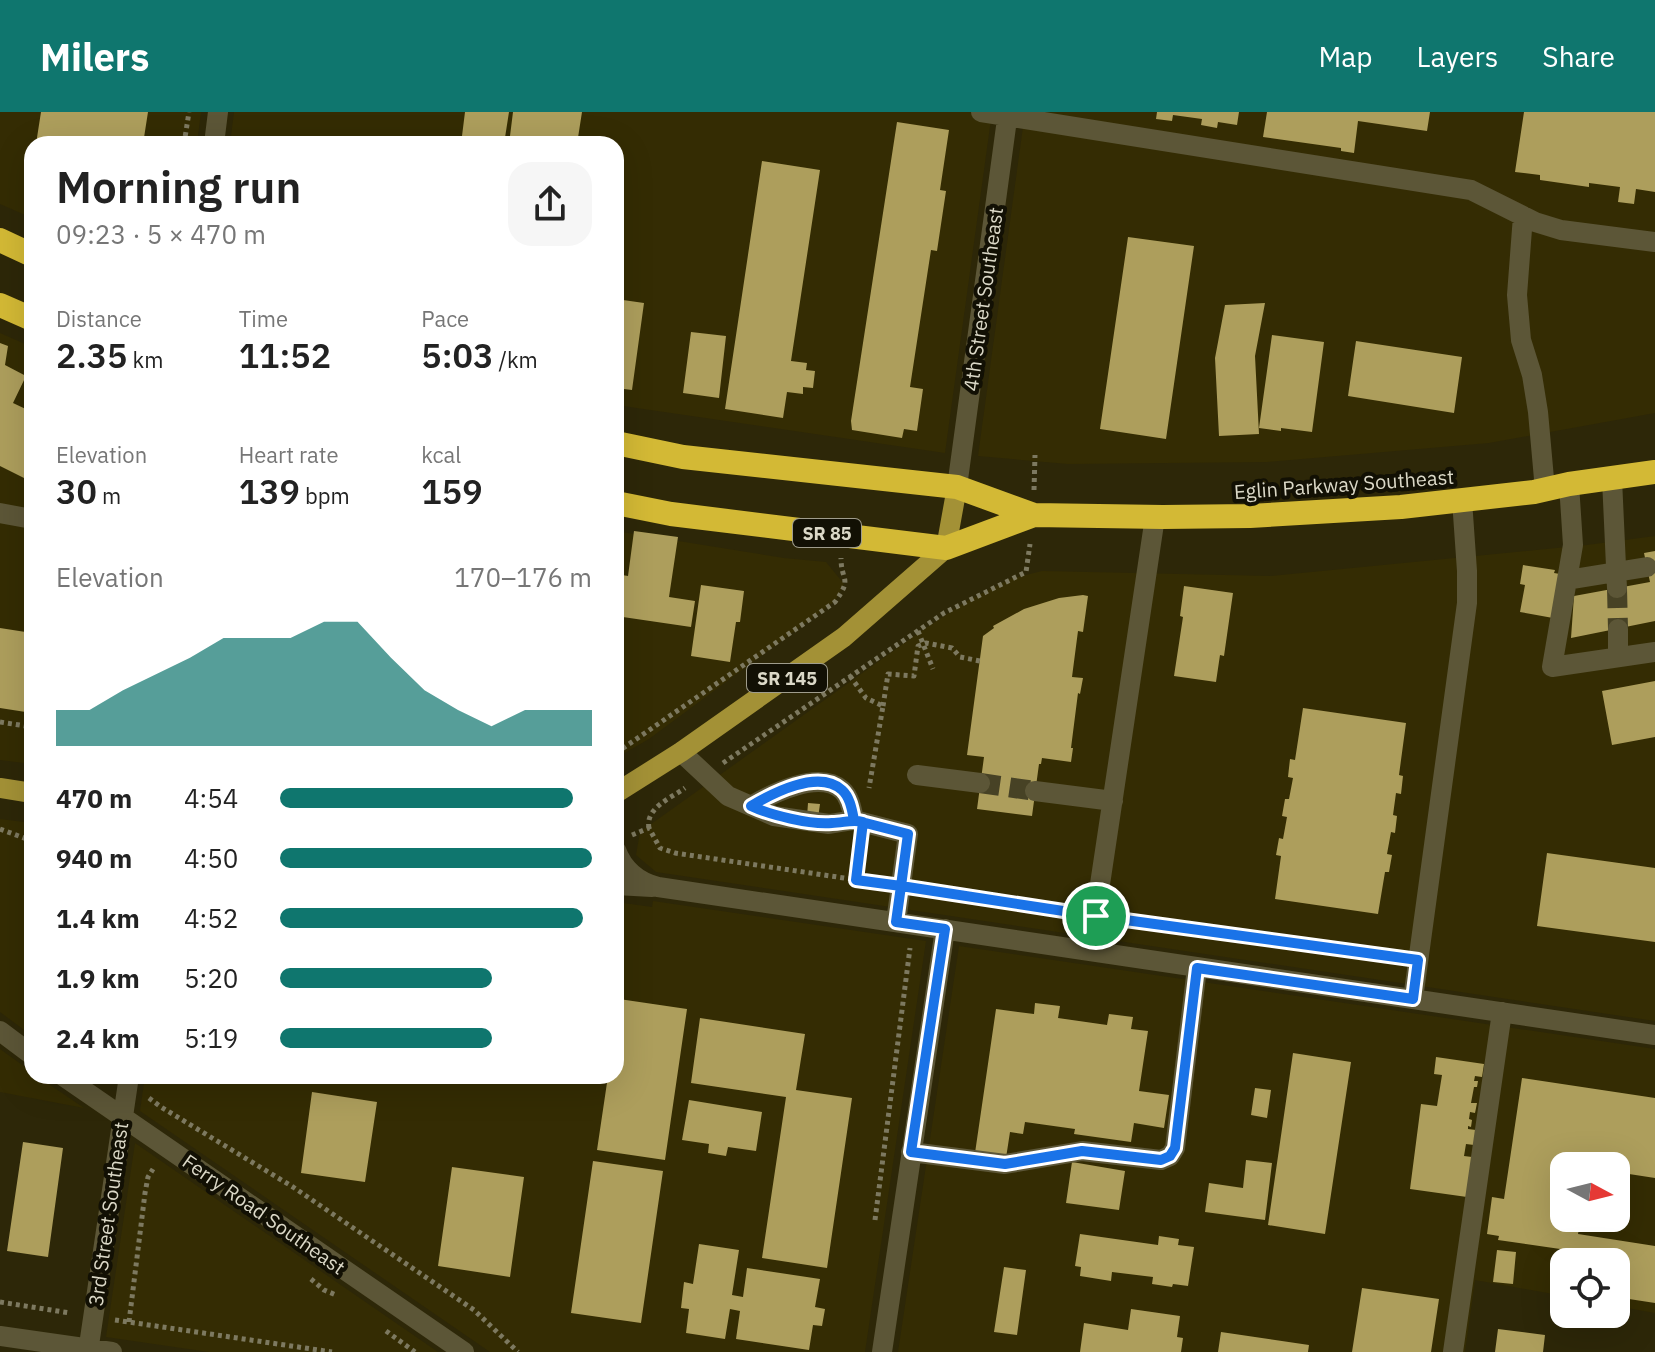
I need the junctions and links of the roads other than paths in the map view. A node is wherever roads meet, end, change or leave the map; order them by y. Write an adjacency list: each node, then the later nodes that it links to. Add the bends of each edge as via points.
1 (218, 112): 4 (street)
2 (981, 112): 3 (street)
3 (1008, 114): 5 (street, via 1471,190); 14 (street, 4th Street Southeast)
4 (215, 136)
5 (1523, 216): 7 (street, via 1561,230); 15 (street, via 1517,295 1521,340)
6 (0, 240): 8 (highway)
7 (1655, 242)
8 (24, 251)
9 (0, 305): 10 (highway)
10 (24, 316)
11 (624, 445): 14 (highway, Eglin Parkway Southeast / SR 85, via 683,457)
12 (1655, 472): 13 (highway, Eglin Parkway Southeast / SR 85)
13 (1612, 479): 15 (highway, Eglin Parkway Southeast / SR 85); 25 (street)
14 (957, 487): 19 (highway, Eglin Parkway Southeast / SR 85); 22 (main road)
15 (1557, 487): 16 (highway, Eglin Parkway Southeast / SR 85); 24 (street, via 1573,545)
16 (1462, 500): 20 (highway, Eglin Parkway Southeast / SR 85, via 1250,516); 46 (street, via 1467,603)
17 (624, 505): 22 (highway, Eglin Parkway Southeast / SR 85)
18 (0, 513): 21 (street)
19 (1034, 515): 20 (highway, Eglin Parkway Southeast / SR 85); 22 (highway, Eglin Parkway Southeast / SR 85)
20 (1155, 517): 36 (street)
21 (24, 518)
22 (946, 548): 29 (main road, SR 145, via 844,637)
23 (1647, 567): 25 (street)
24 (1567, 580): 25 (street); 28 (street, via 1552,667)
25 (1617, 580)
26 (1618, 629): 28 (street)
27 (1655, 652): 28 (street)
28 (1618, 657)
29 (681, 752): 33 (main road, SR 145); 37 (street, via 728,796)
30 (917, 775): 31 (street)
31 (980, 783)
32 (0, 788): 35 (main road)
33 (624, 788)
34 (1035, 791): 36 (street)
35 (24, 792)
36 (1113, 801): 44 (street)
37 (751, 806): 38 (street, via 774,816 829,824); 38 (street, via 794,786 820,782 845,791)
38 (859, 821): 42 (street, via 908,834)
39 (624, 854): 41 (street, via 627,870)
40 (624, 885): 41 (street)
41 (658, 887): 42 (street)
42 (896, 922): 43 (street)
43 (945, 929): 44 (street); 54 (street)
44 (1090, 951): 45 (street)
45 (1197, 968): 46 (street); 54 (street, via 1170,1156 1161,1160 1082,1151 1005,1164)
46 (1413, 999): 47 (street)
47 (1502, 1012): 49 (street); 60 (street)
48 (0, 1031): 50 (street)
49 (1655, 1035)
50 (24, 1049)
51 (75, 1084): 53 (street, Ferry Road Southeast)
52 (127, 1084): 53 (street, 3rd Street Southeast)
53 (123, 1117): 56 (street, 3rd Street Southeast); 58 (street, Ferry Road Southeast)
54 (911, 1152): 59 (street)
55 (0, 1336): 56 (street)
56 (88, 1350): 57 (street)
57 (112, 1352)
58 (464, 1352)
59 (882, 1352)
60 (1453, 1352)

